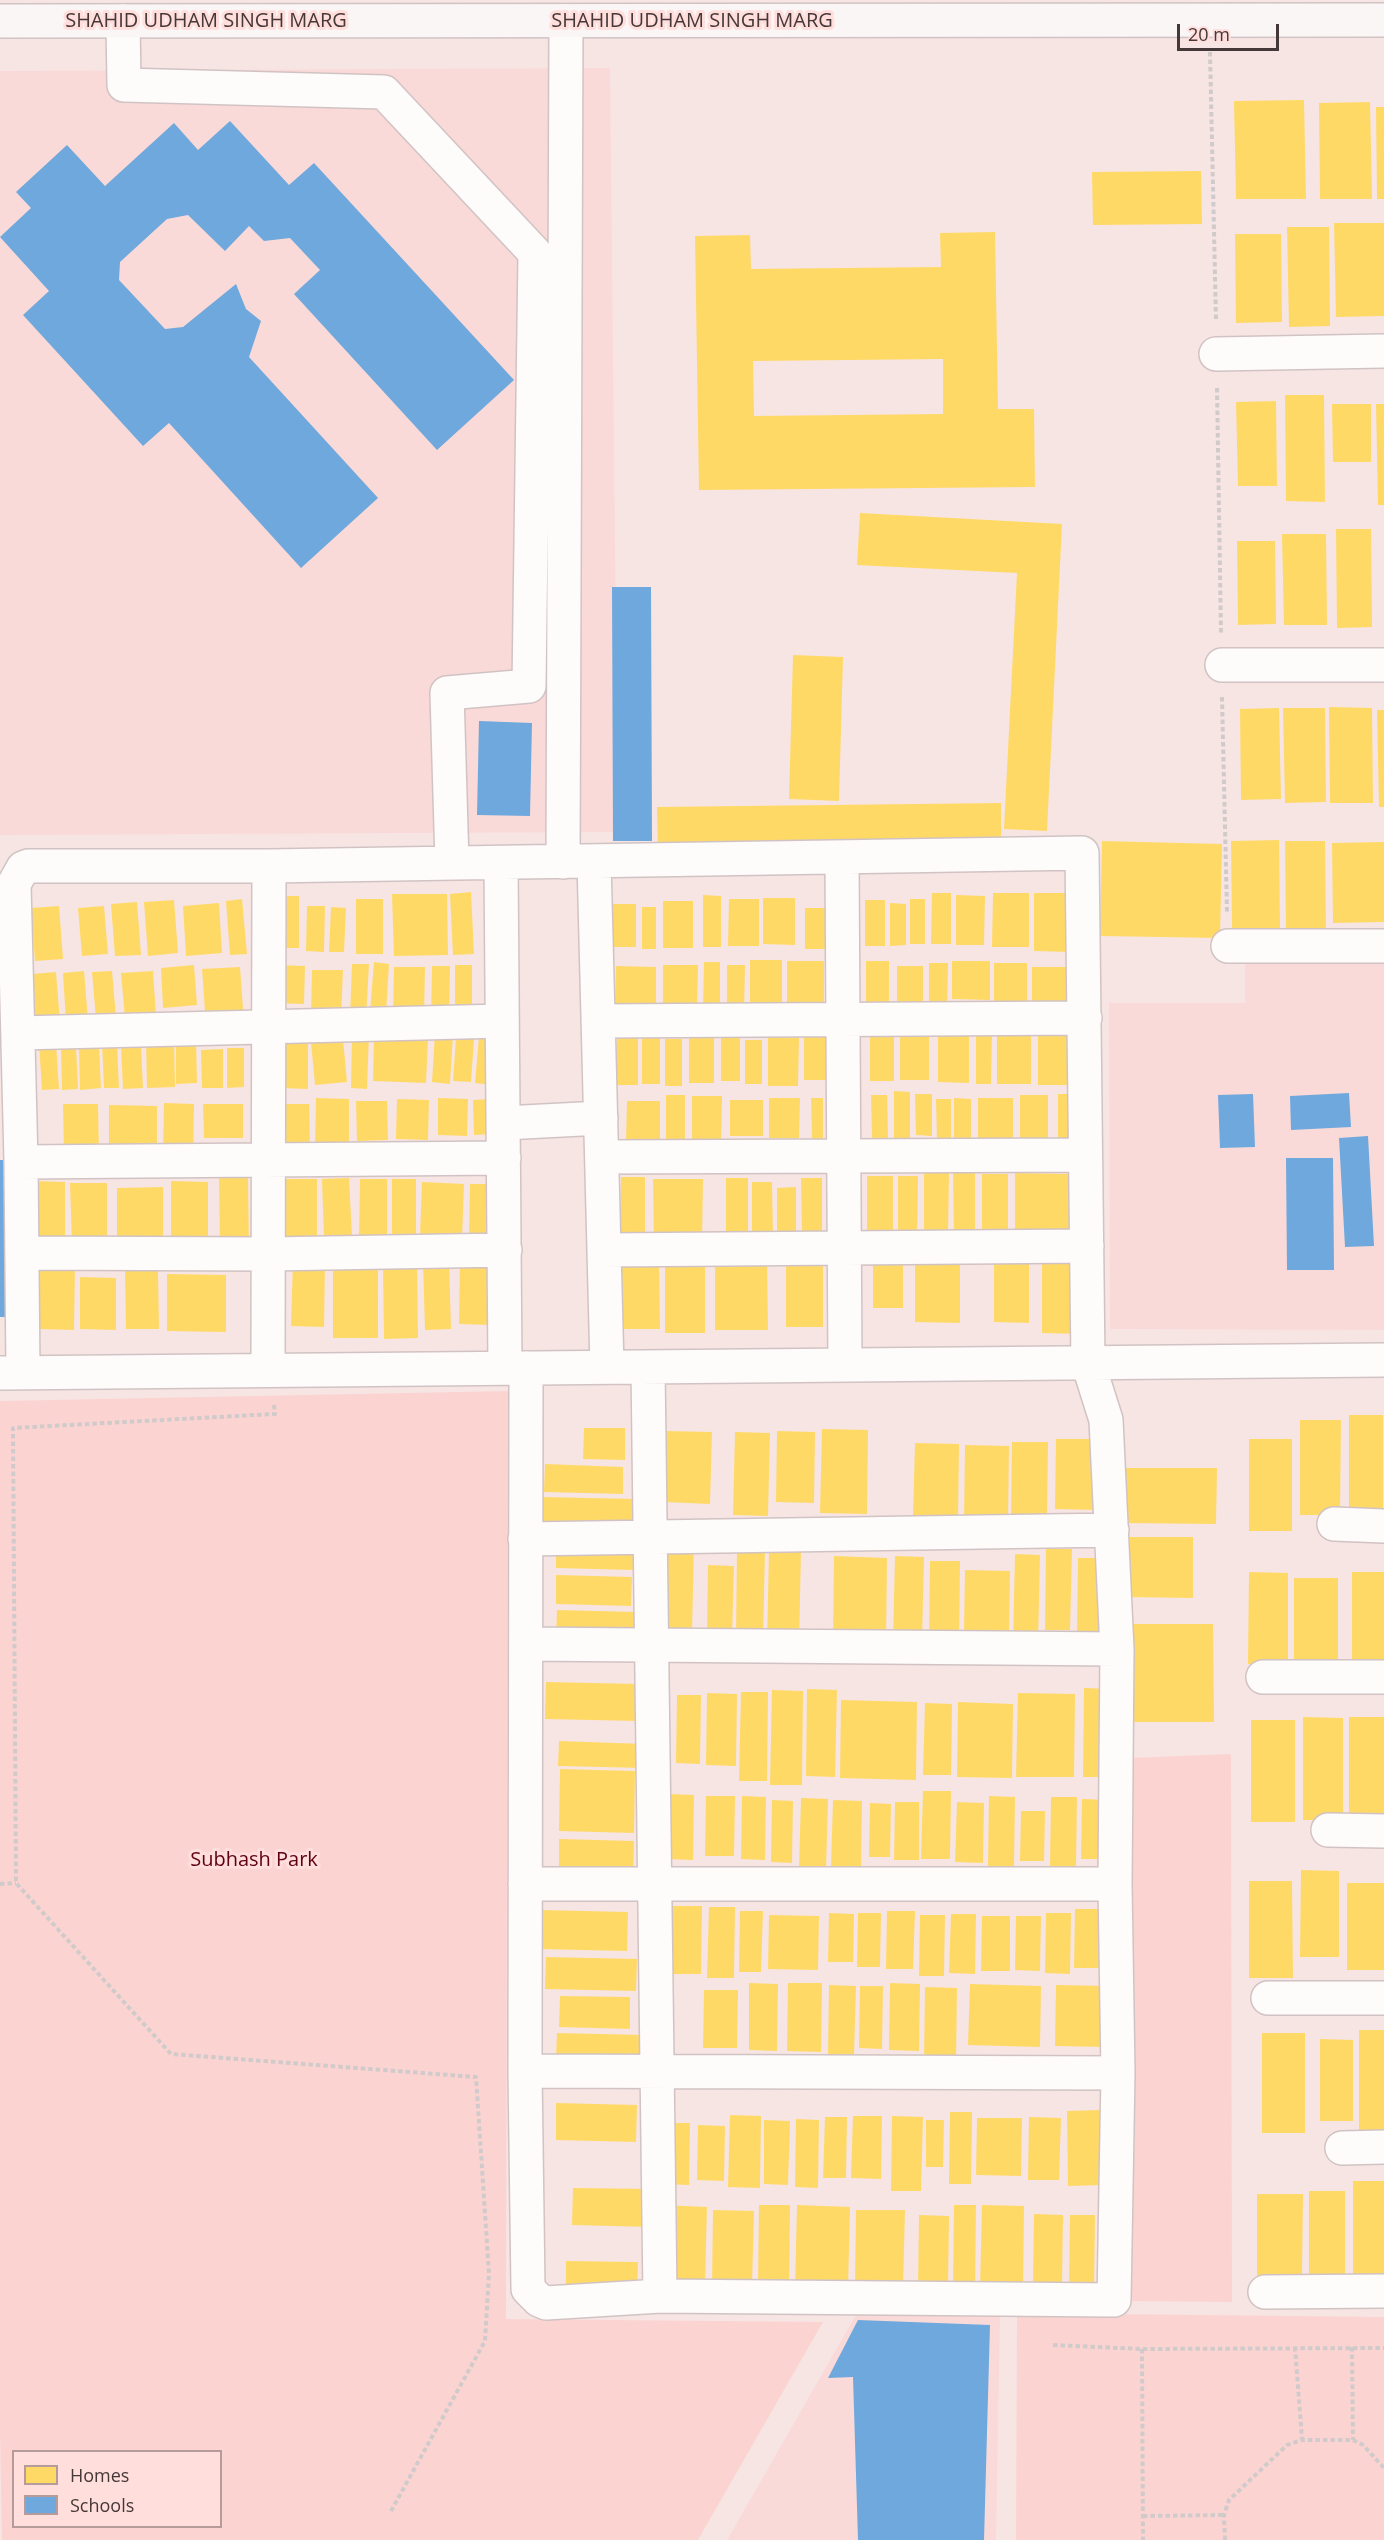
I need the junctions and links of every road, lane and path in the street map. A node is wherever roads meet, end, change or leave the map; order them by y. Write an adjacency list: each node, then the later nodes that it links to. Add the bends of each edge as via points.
1 (258, 10): 2 (street, SHAHID UDHAM SINGH MARG); 5 (street, SHAHID UDHAM SINGH MARG)
2 (313, 10): 6 (street, SHAHID UDHAM SINGH MARG)
3 (1384, 20): 7 (street, SHAHID UDHAM SINGH MARG)
4 (0, 21): 5 (street, SHAHID UDHAM SINGH MARG)
5 (123, 21): 14 (street, via 124,85 384,92 535,253 529,686 447,693)
6 (566, 21): 7 (street, SHAHID UDHAM SINGH MARG); 13 (street)
7 (1210, 21): 9 (path)
8 (1384, 351): 9 (street)
9 (1216, 354): 10 (path)
10 (1222, 664): 11 (street); 17 (path)
11 (1384, 665)
12 (842, 858): 13 (street); 19 (street, via 1082,854); 20 (street)
13 (579, 862): 15 (street); 22 (street)
14 (452, 863): 15 (street); 16 (street)
15 (501, 863): 21 (street)
16 (269, 866): 23 (street); 24 (street, via 23,868 14,884)
17 (1228, 946): 18 (street)
18 (1384, 946)
19 (1084, 1018): 20 (street); 27 (street)
20 (843, 1020): 22 (street); 28 (street)
21 (502, 1021): 23 (street); 26 (street)
22 (598, 1021): 25 (street)
23 (269, 1027): 24 (street); 31 (street)
24 (19, 1033): 32 (street)
25 (601, 1118): 26 (street); 29 (street)
26 (504, 1123): 30 (street)
27 (1085, 1155): 28 (street); 33 (street)
28 (844, 1156): 29 (street); 34 (street)
29 (602, 1157): 36 (street)
30 (504, 1158): 31 (street); 35 (street)
31 (269, 1160): 32 (street); 38 (street)
32 (21, 1162): 37 (street)
33 (1086, 1246): 34 (street); 40 (street)
34 (844, 1248): 36 (street); 41 (street)
35 (505, 1250): 38 (street); 44 (street)
36 (604, 1250): 42 (street)
37 (22, 1253): 38 (street); 46 (street)
38 (268, 1254): 45 (street)
39 (1384, 1360): 40 (street)
40 (1088, 1363): 41 (street); 50 (street, via 1106,1420)
41 (845, 1365): 43 (street)
42 (607, 1367): 43 (street); 44 (street)
43 (648, 1367): 51 (street)
44 (515, 1368): 45 (street); 52 (street)
45 (268, 1370): 46 (street)
46 (11, 1373)
47 (275, 1414): 61 (path, via 13,1428)
48 (1334, 1524): 49 (street)
49 (1384, 1526)
50 (1112, 1530): 51 (street); 55 (street)
51 (650, 1535): 52 (street); 54 (street)
52 (525, 1539): 53 (street)
53 (526, 1644): 54 (street); 63 (street)
54 (652, 1647): 55 (street); 60 (street)
55 (1117, 1649): 64 (street)
56 (1263, 1677): 57 (street)
57 (1384, 1677)
58 (1329, 1830): 59 (street)
59 (1384, 1831)
60 (654, 1882): 63 (street); 64 (street); 68 (street)
61 (16, 1883): 62 (path); 83 (path, via 171,2054 476,2077 489,2274 485,2341)
62 (0, 1884)
63 (525, 1884): 67 (street)
64 (1115, 1884): 69 (street)
65 (1269, 1998): 66 (street)
66 (1384, 1998)
67 (525, 2071): 68 (street); 74 (street, via 528,2289 546,2303)
68 (657, 2073): 69 (street); 74 (street)
69 (1118, 2073): 74 (street, via 1114,2300)
70 (1384, 2147): 71 (street)
71 (1342, 2148)
72 (1384, 2291): 73 (street)
73 (1265, 2292)
74 (660, 2296)
75 (1053, 2344): 79 (path)
76 (1352, 2347): 77 (path); 78 (path); 81 (path)
77 (1295, 2348): 79 (path); 80 (path)
78 (1384, 2348)
79 (1142, 2349): 84 (path)
80 (1302, 2440): 81 (path); 85 (path, via 1287,2445 1228,2500)
81 (1353, 2440): 82 (path)
82 (1384, 2468)
83 (391, 2511)
84 (1143, 2516): 85 (path); 86 (path)
85 (1224, 2516): 87 (path)
86 (1143, 2540)
87 (1225, 2540)

